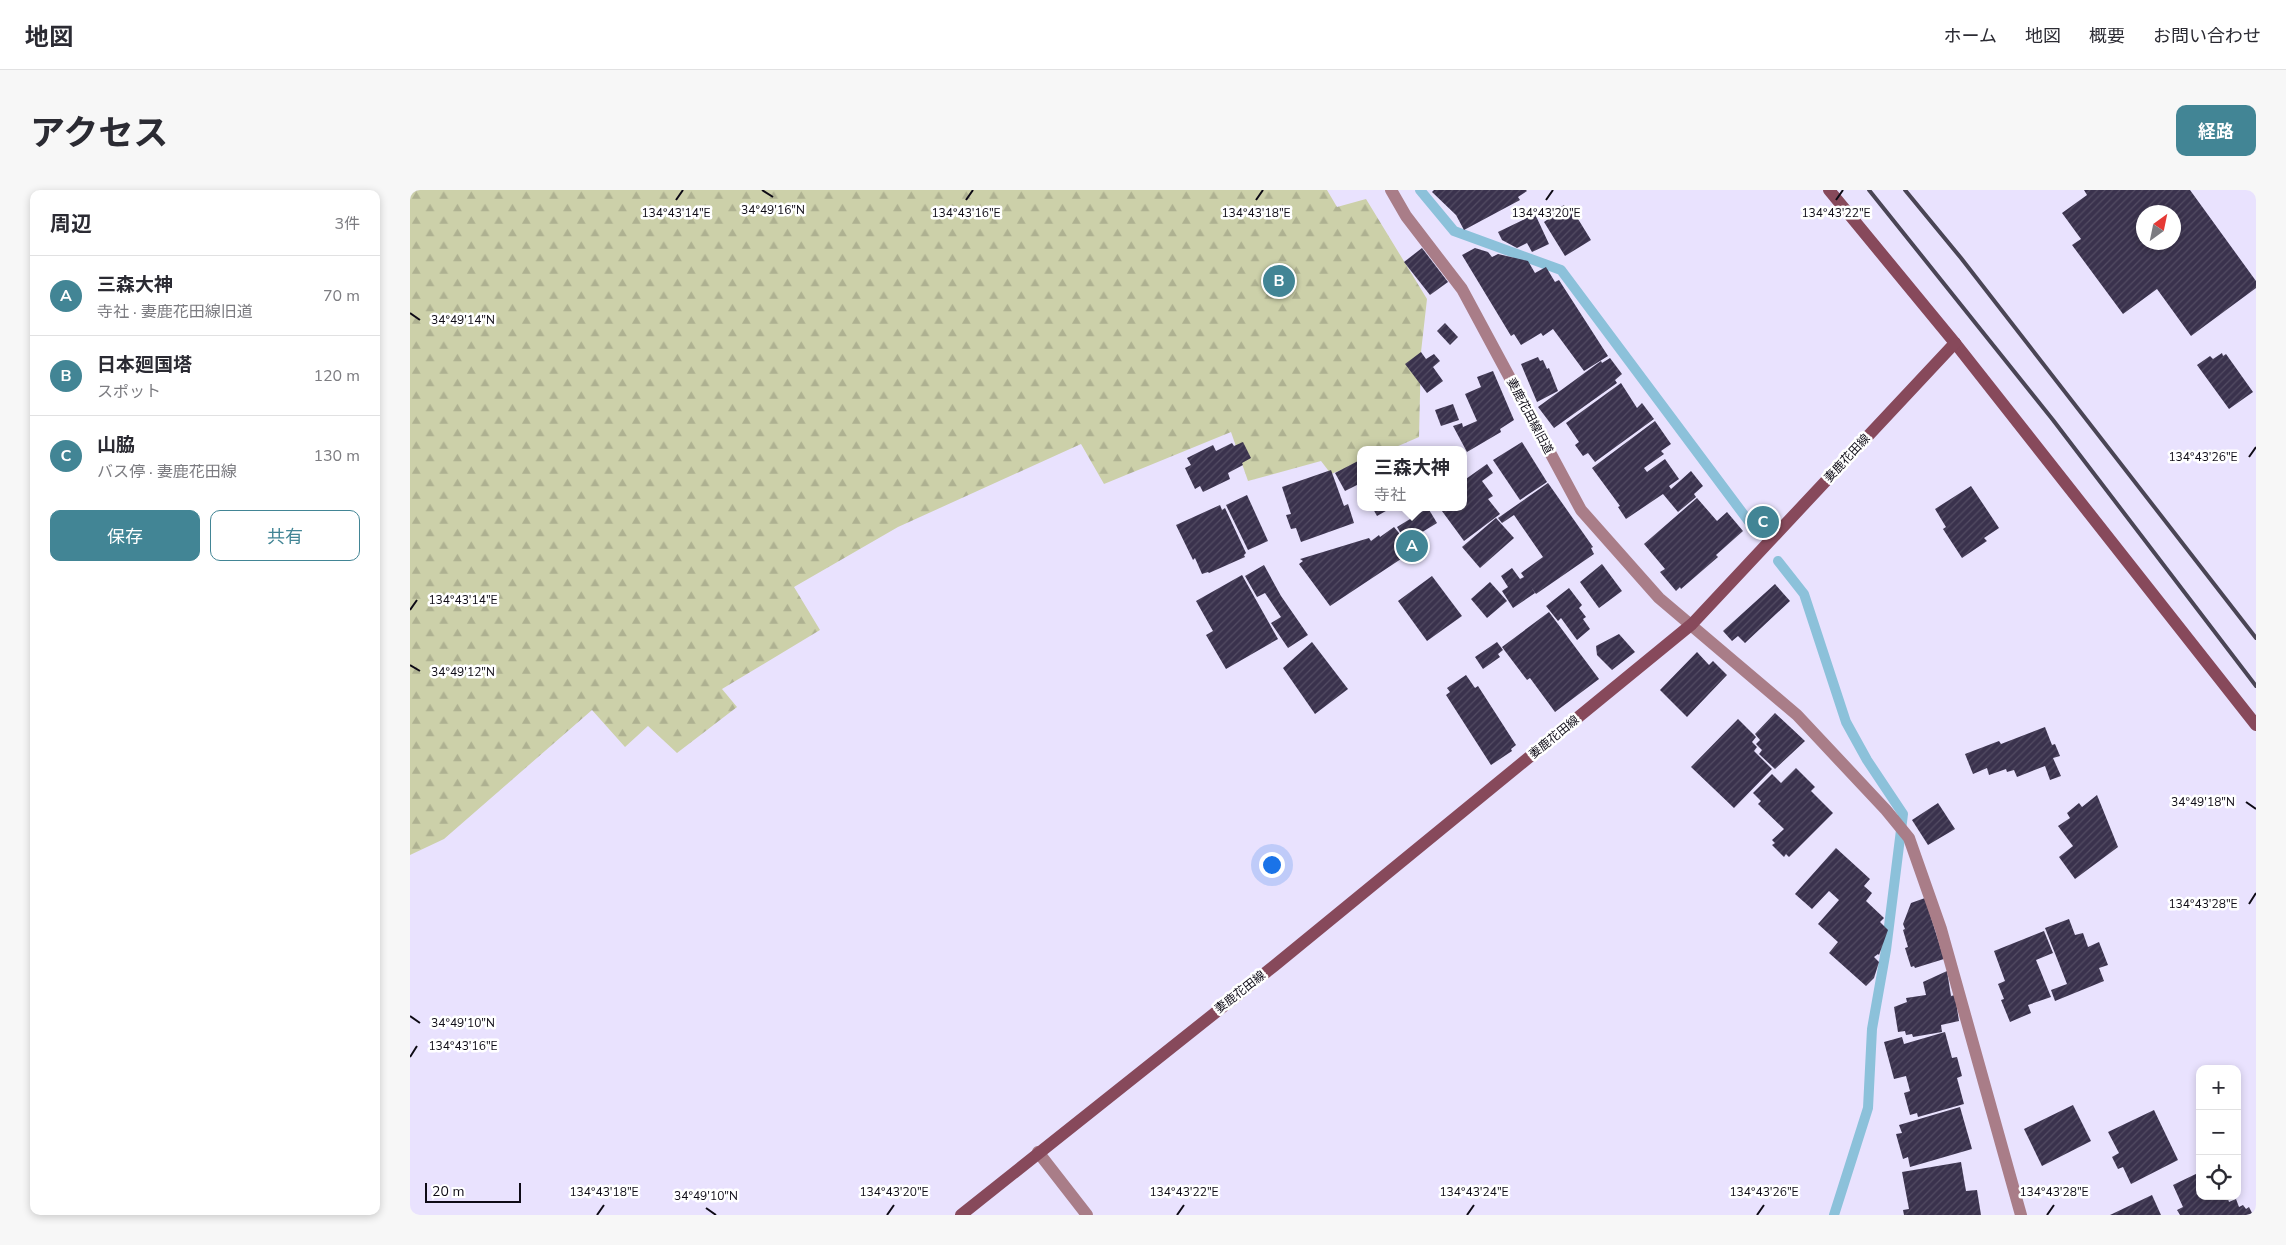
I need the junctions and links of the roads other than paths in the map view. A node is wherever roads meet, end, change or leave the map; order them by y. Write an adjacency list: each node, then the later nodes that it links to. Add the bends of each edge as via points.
1 (1391, 190): 4 (street, 妻鹿花田線旧道, via 1406,216 1462,289 1581,510 1659,598)
2 (1828, 190): 3 (main road)
3 (1955, 343): 4 (main road, 妻鹿花田線); 5 (main road)
4 (1692, 624): 6 (main road, 妻鹿花田線, via 1274,966); 9 (street, 妻鹿花田線旧道, via 1797,715 1909,838 1941,929)
5 (2256, 725)
6 (1038, 1152): 7 (main road, 妻鹿花田線); 8 (street)
7 (961, 1215)
8 (1087, 1215)
9 (2022, 1215)

